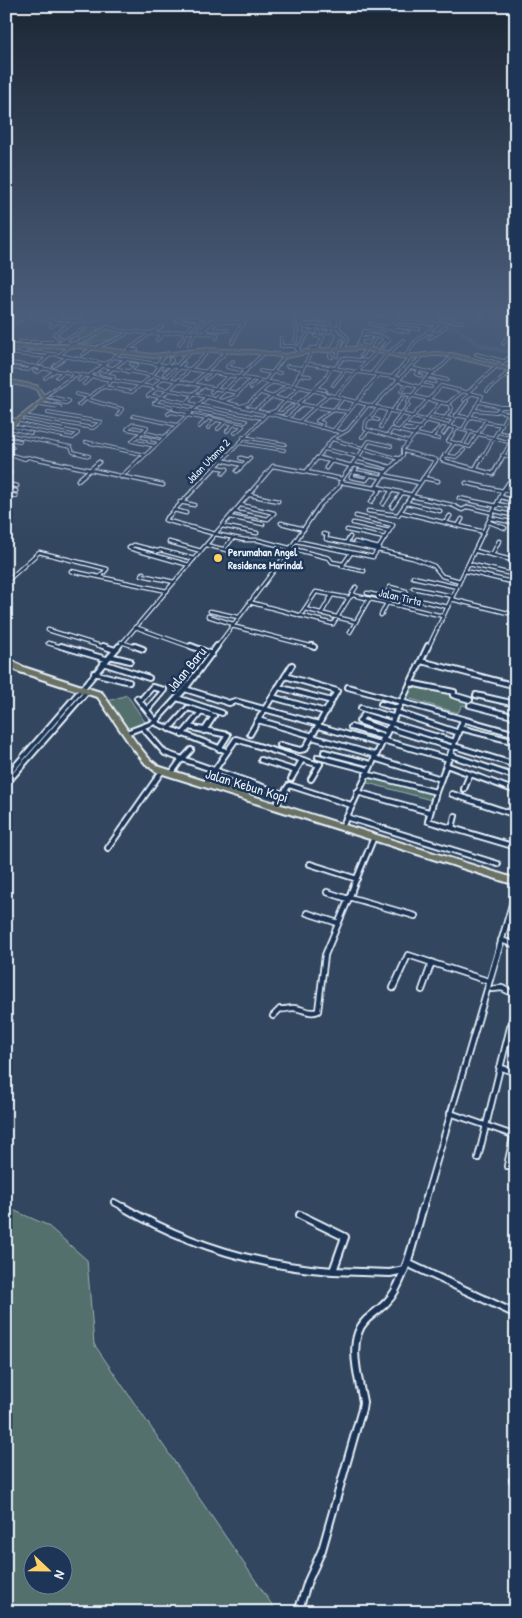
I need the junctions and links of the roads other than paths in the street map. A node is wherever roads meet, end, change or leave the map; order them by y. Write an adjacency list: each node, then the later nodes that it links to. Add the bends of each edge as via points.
1 (38, 390): 42 (main road)
2 (56, 390): 42 (street)
3 (101, 390): 40 (street)
4 (115, 390): 5 (street)
5 (135, 390)
6 (156, 390): 37 (street, via 149,396)
7 (167, 390): 8 (street)
8 (170, 390): 27 (street); 37 (street)
9 (200, 390): 32 (street)
10 (213, 390): 28 (street)
11 (221, 390): 25 (street)
12 (242, 390): 30 (street)
13 (264, 390): 31 (street)
14 (282, 390): 39 (street)
15 (297, 390): 48 (street)
16 (313, 390): 17 (street); 33 (street); 53 (street)
17 (325, 390)
18 (341, 390): 35 (street)
19 (366, 390): 51 (street)
20 (388, 390): 63 (street)
21 (418, 390): 36 (street)
22 (437, 390): 44 (street)
23 (456, 390): 26 (street)
24 (473, 390): 29 (street)
25 (226, 391): 30 (street); 43 (street)
26 (463, 391): 29 (street); 57 (street)
27 (183, 392): 32 (street); 46 (street)
28 (211, 392)
29 (470, 392): 52 (street, via 482,395); 89 (street)
30 (238, 393): 47 (street)
31 (261, 393): 39 (street); 61 (street)
32 (194, 394): 38 (street); 50 (street)
33 (328, 395): 35 (street); 70 (street)
34 (71, 396): 45 (street)
35 (335, 396): 41 (street)
36 (412, 396): 44 (street); 74 (street, via 406,394); 86 (street)
37 (162, 397): 46 (street); 59 (street, via 154,403)
38 (208, 397): 43 (street); 55 (street)
39 (272, 397): 48 (street); 72 (street)
40 (87, 398): 49 (street, via 77,394); 58 (street); 64 (street)
41 (343, 398): 51 (street); 76 (street)
42 (44, 399): 45 (street); 49 (street); 69 (street); 91 (main road)
43 (216, 399): 47 (street)
44 (428, 399): 54 (street); 94 (street)
45 (65, 400): 49 (street)
46 (174, 400): 50 (street); 59 (street)
47 (222, 400): 61 (street)
48 (286, 400): 53 (street); 78 (street)
49 (69, 401)
50 (187, 402): 55 (street); 66 (street)
51 (356, 402): 60 (street); 79 (street)
52 (480, 402): 68 (street); 75 (street)
53 (299, 403): 56 (street)
54 (440, 403): 57 (street); 88 (street)
55 (200, 404): 85 (street); 98 (street)
56 (304, 404): 70 (street); 99 (street)
57 (448, 404): 101 (street, via 452,408)
58 (78, 405)
59 (168, 405): 65 (street); 66 (street)
60 (368, 405): 63 (street); 141 (street)
61 (241, 406): 72 (street)
62 (292, 406): 78 (street, via 282,413)
63 (373, 406): 67 (street)
64 (112, 407): 73 (street); 87 (street, via 122,409)
65 (164, 407)
66 (178, 407): 85 (street); 85 (street, via 174,409)
67 (379, 407): 74 (street); 100 (street)
68 (501, 407): 71 (street); 77 (street)
69 (60, 408)
70 (316, 408): 76 (street); 110 (street)
71 (516, 408)
72 (256, 409): 81 (street)
73 (107, 410)
74 (391, 410): 86 (street); 123 (street)
75 (475, 410): 77 (street); 95 (street)
76 (332, 411): 79 (street); 126 (street, via 317,422 323,423)
77 (497, 411): 82 (street)
78 (274, 412): 81 (street)
79 (347, 412): 132 (street)
80 (48, 413): 83 (street)
81 (268, 413): 98 (street, Jalan Utama 2); 99 (street)
82 (508, 413): 90 (street); 119 (street)
83 (53, 414): 103 (street); 104 (street)
84 (168, 414): 85 (street)
85 (190, 414): 93 (street); 109 (street); 116 (street)
86 (402, 414): 94 (street); 117 (street)
87 (118, 415)
88 (430, 415): 101 (street); 108 (street)
89 (455, 415): 95 (street); 102 (street)
90 (516, 415)
91 (25, 416): 103 (street); 111 (main road)
92 (133, 416): 116 (street)
93 (200, 416): 97 (street); 105 (street)
94 (413, 416): 108 (street); 118 (street)
95 (470, 417): 113 (street); 130 (street)
96 (6, 418): 111 (street)
97 (208, 418): 106 (street); 121 (street)
98 (262, 418): 150 (street, Jalan Utama 2)
99 (288, 418): 110 (street)
100 (370, 418): 107 (street); 133 (street, via 365,428)
101 (445, 418): 102 (street)
102 (452, 419): 122 (street)
103 (47, 420): 120 (street)
104 (93, 420): 120 (street); 120 (street, via 101,422 94,428)
105 (195, 420)
106 (216, 420): 112 (street); 125 (street)
107 (378, 420)
108 (427, 420): 115 (street); 127 (street)
109 (246, 421)
110 (300, 421): 126 (street)
111 (17, 422): 124 (main road); 124 (street, via 78,434 72,438)
112 (225, 422): 114 (street); 129 (street)
113 (486, 422): 119 (street); 145 (street)
114 (234, 424): 131 (street); 140 (street, via 243,426)
115 (442, 424): 122 (street); 154 (street)
116 (177, 425): 149 (street)
117 (393, 425)
118 (404, 425): 127 (street); 134 (street)
119 (502, 425): 137 (street)
120 (86, 426)
121 (199, 426)
122 (449, 426): 128 (street); 144 (street)
123 (380, 427)
124 (8, 428): 139 (street)
125 (208, 428)
126 (321, 428): 132 (street)
127 (421, 428): 143 (street)
128 (457, 428): 130 (street); 164 (street, via 448,441)
129 (218, 429)
130 (463, 429): 135 (street)
131 (227, 430)
132 (333, 430): 141 (street)
133 (368, 431): 146 (street); 151 (street)
134 (399, 431): 143 (street); 146 (street, via 392,429)
135 (471, 431): 145 (street); 165 (street)
136 (141, 432): 136 (street, via 127,429 127,428 133,424 147,426); 147 (street); 149 (street)
137 (498, 432): 148 (street); 155 (street)
138 (516, 432): 148 (street)
139 (31, 433)
140 (235, 433)
141 (343, 433): 158 (street)
142 (6, 434): 184 (street, via 71,447 73,452)
143 (416, 434): 154 (street); 161 (street)
144 (443, 434)
145 (478, 434): 155 (street); 164 (street, via 470,447)
146 (388, 435): 161 (street)
147 (138, 436): 157 (street); 170 (street, via 132,441)
148 (514, 436): 162 (street)
149 (164, 437): 157 (street)
150 (244, 437): 163 (street, Jalan Utama 2); 166 (street)
151 (362, 437)
152 (6, 438): 159 (street)
153 (378, 438): 171 (street, via 376,441)
154 (432, 438): 156 (street)
155 (494, 438): 162 (street); 203 (street)
156 (439, 439)
157 (158, 440): 170 (street, via 160,442)
158 (332, 440): 172 (street); 173 (street)
159 (20, 441)
160 (86, 442): 181 (street)
161 (409, 442): 176 (street)
162 (510, 442): 167 (street); 183 (street)
163 (239, 443): 175 (street); 180 (street, Jalan Utama 2)
164 (454, 443): 182 (street)
165 (464, 443)
166 (285, 444)
167 (516, 444)
168 (6, 445): 169 (street)
169 (13, 446)
170 (156, 446): 181 (street)
171 (392, 446): 172 (street, via 369,441); 176 (street)
172 (363, 448): 179 (street); 187 (street)
173 (324, 449): 186 (street); 187 (street)
174 (223, 450): 180 (street, via 221,452)
175 (284, 450)
176 (403, 450): 189 (street); 212 (street, via 436,460)
177 (464, 450): 182 (street, via 456,457)
178 (6, 453): 204 (street)
179 (381, 453): 189 (street); 193 (street)
180 (228, 454): 190 (street, Jalan Utama 2)
181 (145, 455): 210 (street)
182 (444, 455): 203 (street, via 442,460)
183 (502, 455): 188 (street); 203 (street, via 493,474)
184 (90, 456)
185 (240, 458): 196 (street, via 249,459)
186 (318, 458): 191 (street); 206 (street)
187 (357, 458): 193 (street); 197 (street)
188 (516, 458)
189 (399, 459): 199 (street)
190 (222, 460): 196 (street); 198 (street, Jalan Utama 2)
191 (331, 461): 194 (street); 200 (street)
192 (99, 462): 204 (street)
193 (371, 462): 199 (street)
194 (339, 463): 197 (street); 201 (street)
195 (230, 465): 202 (street)
196 (244, 465): 205 (street)
197 (352, 465): 209 (street); 215 (street)
198 (216, 467): 202 (street); 241 (street, Jalan Utama 2)
199 (390, 467): 209 (street)
200 (326, 468)
201 (335, 468)
202 (227, 469): 207 (street)
203 (475, 469)
204 (89, 471): 210 (street); 214 (street)
205 (237, 471)
206 (306, 472): 211 (street); 234 (street, via 273,466)
207 (223, 473)
208 (370, 475): 208 (street, via 355,471 351,477 366,480); 209 (street)
209 (384, 475): 218 (street); 224 (street)
210 (121, 477): 221 (street)
211 (329, 477): 215 (street); 217 (street)
212 (423, 478): 216 (street); 218 (street)
213 (516, 479): 229 (street, via 509,482)
214 (78, 480)
215 (341, 480): 223 (street); 272 (street)
216 (438, 481)
217 (326, 482)
218 (419, 483): 235 (street)
219 (466, 483): 229 (street)
220 (6, 484): 222 (street)
221 (163, 485)
222 (17, 486)
223 (370, 487): 224 (street); 231 (street)
224 (375, 487): 226 (street)
225 (6, 488): 227 (street)
226 (380, 488): 228 (street); 242 (street)
227 (16, 490)
228 (392, 490): 232 (street); 256 (street)
229 (504, 490): 230 (street); 237 (street)
230 (516, 492)
231 (366, 493)
232 (402, 493): 235 (street); 247 (street)
233 (6, 494): 236 (street)
234 (250, 495): 239 (street); 245 (street)
235 (412, 495): 243 (street); 254 (street, via 462,510 468,507)
236 (16, 496)
237 (501, 497): 240 (street); 246 (street)
238 (459, 498): 246 (street)
239 (278, 501)
240 (516, 501)
241 (180, 502): 244 (street); 249 (street, Jalan Utama 2)
242 (371, 502)
243 (407, 503): 251 (street); 253 (street)
244 (194, 505)
245 (241, 505): 252 (street); 252 (street, via 274,513 268,519)
246 (498, 505): 248 (street); 254 (street)
247 (392, 507)
248 (516, 508)
249 (174, 510): 255 (street); 279 (street, Jalan Utama 2, via 165,520 167,522)
250 (368, 511): 256 (street)
251 (440, 511)
252 (235, 512): 260 (street)
253 (401, 512): 256 (street, via 395,516); 266 (street)
254 (494, 512): 259 (street); 261 (street)
255 (186, 513)
256 (380, 513)
257 (356, 516): 276 (street, via 393,524)
258 (450, 516): 266 (street)
259 (516, 516)
260 (230, 517): 269 (street); 270 (street)
261 (491, 518): 263 (street); 268 (street)
262 (462, 519): 271 (street)
263 (489, 522): 274 (street); 277 (street)
264 (281, 523): 272 (street)
265 (353, 523): 276 (street)
266 (445, 523): 271 (street)
267 (472, 523): 273 (street)
268 (516, 523)
269 (263, 524)
270 (222, 526): 278 (street); 279 (street)
271 (458, 526): 273 (street)
272 (304, 528): 284 (street)
273 (470, 528): 277 (street)
274 (505, 528)
275 (347, 530): 283 (street)
276 (389, 531): 283 (street)
277 (484, 532): 296 (street)
278 (257, 533)
279 (215, 534): 282 (street); 289 (street)
280 (324, 534): 288 (street, via 326,539)
281 (350, 537): 288 (street)
282 (233, 538): 291 (street); 292 (street, via 258,540)
283 (385, 538): 293 (street)
284 (296, 541): 292 (street); 297 (street)
285 (499, 541): 299 (street)
286 (170, 542): 295 (street)
287 (355, 542): 293 (street)
288 (346, 543): 293 (street)
289 (206, 545): 291 (street); 295 (street)
290 (516, 546): 302 (street)
291 (224, 549): 298 (street)
292 (290, 549): 304 (street); 332 (street)
293 (378, 549): 297 (street, via 373,558); 314 (street, via 434,566 442,576)
294 (157, 551): 300 (street); 300 (street, via 134,545 130,548); 301 (street)
295 (200, 551): 301 (street)
296 (476, 551): 299 (street); 305 (street)
297 (351, 553): 304 (street)
298 (246, 555)
299 (492, 555): 302 (street)
300 (153, 556): 306 (street)
301 (194, 559): 306 (street)
302 (510, 560): 303 (street)
303 (516, 561)
304 (343, 564): 308 (street)
305 (469, 564): 309 (street); 311 (street)
306 (189, 565): 316 (street)
307 (72, 571): 312 (street)
308 (364, 571)
309 (465, 571): 314 (street); 317 (street)
310 (143, 573): 316 (street, via 151,578)
311 (516, 575)
312 (100, 577): 315 (street, via 106,569 39,552); 322 (street)
313 (413, 577): 319 (street)
314 (460, 581): 319 (street)
315 (6, 582)
316 (174, 582): 322 (street)
317 (516, 583)
318 (356, 587): 325 (street)
319 (457, 587): 328 (street)
320 (413, 588): 328 (street)
321 (369, 589): 323 (street)
322 (167, 591): 348 (street)
323 (366, 593): 326 (street); 327 (street)
324 (332, 595): 325 (street, Jalan Tirta); 336 (street, Jalan Tirta, via 315,592); 339 (street)
325 (351, 596): 327 (street, Jalan Tirta); 345 (street)
326 (385, 597): 331 (street); 331 (street, via 389,587 393,587 407,592)
327 (363, 598): 329 (street, Jalan Tirta)
328 (452, 598): 335 (street); 338 (street)
329 (369, 599): 333 (street, Jalan Tirta); 346 (street)
330 (414, 599): 335 (street)
331 (402, 600): 334 (street)
332 (249, 602): 342 (street); 344 (street, Jalan Baru)
333 (388, 603): 334 (street, Jalan Tirta); 340 (street)
334 (399, 606): 343 (street, Jalan Tirta)
335 (448, 607): 343 (street)
336 (305, 609): 339 (street); 342 (street)
337 (210, 611): 344 (street)
338 (508, 612)
339 (321, 614): 345 (street)
340 (381, 615)
341 (208, 616): 347 (street)
342 (300, 616): 345 (street, via 334,624)
343 (443, 616): 360 (street)
344 (238, 617): 347 (street, Jalan Baru)
345 (339, 618): 346 (street)
346 (356, 622): 350 (street)
347 (232, 625): 353 (street); 356 (street, Jalan Baru)
348 (135, 627): 351 (street); 356 (street)
349 (48, 630): 355 (street)
350 (350, 632)
351 (121, 642): 354 (street); 355 (street)
352 (48, 643): 357 (street)
353 (314, 647)
354 (143, 649)
355 (115, 650): 357 (street)
356 (212, 654): 372 (street, Jalan Baru)
357 (108, 657): 359 (street); 361 (street)
358 (6, 660): 371 (main road, Jalan Kebun Kopi, via 20,669)
359 (130, 661)
360 (421, 661): 367 (street); 368 (street)
361 (103, 663): 363 (street); 365 (street)
362 (292, 665): 364 (street)
363 (94, 674): 366 (street); 371 (street)
364 (285, 676): 369 (street); 377 (street, via 334,688 337,691)
365 (149, 678)
366 (129, 682)
367 (410, 683): 376 (street, via 454,692 454,695); 378 (street)
368 (516, 686)
369 (278, 687): 374 (street); 377 (street)
370 (348, 687): 378 (street)
371 (85, 689): 403 (main road, Jalan Kebun Kopi, via 104,698); 431 (street); 437 (street)
372 (185, 689): 375 (street, Jalan Baru); 383 (street, via 229,703 235,701)
373 (476, 695): 380 (street)
374 (272, 697): 383 (street); 387 (street)
375 (177, 698): 388 (street); 391 (street, Jalan Baru)
376 (470, 700)
377 (332, 701): 387 (street)
378 (400, 702): 384 (street); 393 (street)
379 (381, 704): 384 (street)
380 (516, 704)
381 (470, 706): 390 (street)
382 (361, 708): 389 (street)
383 (265, 709): 392 (street); 395 (street)
384 (397, 710): 389 (street); 401 (street)
385 (148, 712): 385 (street, via 138,699 152,687 164,690); 391 (street); 394 (street)
386 (202, 712): 397 (street); 400 (street, via 186,708); 402 (street, via 214,716)
387 (326, 712): 395 (street)
388 (222, 713)
389 (393, 717): 399 (street)
390 (516, 717)
391 (159, 718): 394 (street, Jalan Baru)
392 (258, 720): 404 (street); 407 (street)
393 (463, 720): 401 (street); 405 (street)
394 (155, 722): 396 (street, Jalan Baru); 400 (street)
395 (319, 725): 407 (street); 408 (street)
396 (142, 727): 403 (street, Jalan Baru); 418 (street, via 162,751)
397 (189, 727): 402 (street); 406 (street)
398 (351, 727): 408 (street)
399 (388, 727): 399 (street, via 360,721 364,715); 408 (street); 411 (street)
400 (169, 729): 406 (street)
401 (460, 730): 409 (street); 411 (street)
402 (204, 731): 412 (street, via 228,735)
403 (126, 733): 425 (main road, Jalan Kebun Kopi, via 148,762)
404 (250, 734)
405 (516, 734)
406 (182, 736): 412 (street)
407 (312, 737): 410 (street, via 303,750); 415 (street)
408 (382, 740): 415 (street); 417 (street)
409 (516, 742)
410 (280, 745)
411 (454, 745): 417 (street); 424 (street)
412 (222, 749)
413 (191, 750): 418 (street)
414 (324, 752): 421 (street)
415 (374, 756): 421 (street); 434 (street)
416 (318, 757): 428 (street)
417 (450, 757): 423 (street); 432 (street)
418 (182, 760): 426 (street); 429 (street)
419 (260, 760): 427 (street)
420 (302, 760): 422 (street); 426 (street, via 236,739); 427 (street)
421 (370, 764): 428 (street)
422 (319, 765): 433 (street)
423 (446, 765): 430 (street); 434 (street)
424 (516, 765)
425 (162, 771): 429 (main road, Jalan Kebun Kopi); 457 (street)
426 (214, 771): 436 (street); 438 (street)
427 (296, 771): 435 (street)
428 (367, 772): 441 (street); 442 (street)
429 (171, 774): 438 (main road, Jalan Kebun Kopi)
430 (470, 774): 439 (street); 440 (street)
431 (6, 776)
432 (516, 777)
433 (311, 779)
434 (441, 779): 442 (street)
435 (291, 780)
436 (248, 782): 443 (street); 445 (street)
437 (6, 784)
438 (205, 784): 445 (main road, Jalan Kebun Kopi)
439 (464, 789)
440 (516, 791)
441 (357, 792): 446 (street); 448 (street)
442 (436, 792): 448 (street)
443 (283, 794): 446 (street, via 290,785); 447 (street)
444 (452, 794): 449 (street)
445 (240, 795): 447 (main road, Jalan Kebun Kopi)
446 (351, 805): 450 (street)
447 (275, 806): 452 (main road, Jalan Kebun Kopi)
448 (429, 812): 453 (street, via 429,822)
449 (516, 815)
450 (346, 816): 452 (street); 455 (street)
451 (455, 816): 453 (street)
452 (342, 827): 454 (main road, Jalan Kebun Kopi)
453 (452, 828): 456 (street)
454 (374, 838): 459 (main road, Jalan Kebun Kopi); 465 (street)
455 (432, 845): 458 (street); 459 (street)
456 (516, 847)
457 (108, 848)
458 (451, 851): 460 (street); 461 (street)
459 (427, 854): 461 (main road, Jalan Kebun Kopi)
460 (470, 857): 463 (street); 464 (street, via 497,863)
461 (446, 861): 463 (main road, Jalan Kebun Kopi)
462 (310, 864): 465 (street)
463 (466, 867): 464 (main road, Jalan Kebun Kopi)
464 (492, 875): 466 (main road, Jalan Kebun Kopi)
465 (357, 879): 469 (street)
466 (516, 882)
467 (516, 889): 473 (street)
468 (327, 892): 469 (street)
469 (348, 898): 471 (street); 472 (street)
470 (307, 913): 472 (street)
471 (415, 916)
472 (338, 923): 482 (street, via 324,959 318,1011 280,1009)
473 (501, 940): 474 (street); 476 (street)
474 (516, 945)
475 (432, 962): 476 (street); 477 (street, via 407,955); 479 (street)
476 (488, 981): 485 (street)
477 (393, 988)
478 (492, 989): 480 (street, via 502,988)
479 (422, 990)
480 (516, 995)
481 (516, 1003): 483 (street)
482 (273, 1016)
483 (499, 1067): 484 (street); 487 (street)
484 (516, 1073)
485 (450, 1113): 487 (street); 493 (street)
486 (516, 1123): 488 (street)
487 (486, 1126): 488 (street); 489 (street)
488 (513, 1135): 490 (street)
489 (478, 1158)
490 (507, 1166)
491 (114, 1202): 494 (street, via 150,1223 214,1251 260,1263)
492 (300, 1215): 494 (street, via 345,1237)
493 (405, 1267): 494 (street, via 390,1273); 495 (street); 496 (street, via 386,1305 364,1321 358,1332 356,1347 362,1409 322,1550)
494 (333, 1271)
495 (516, 1314)
496 (298, 1612)

